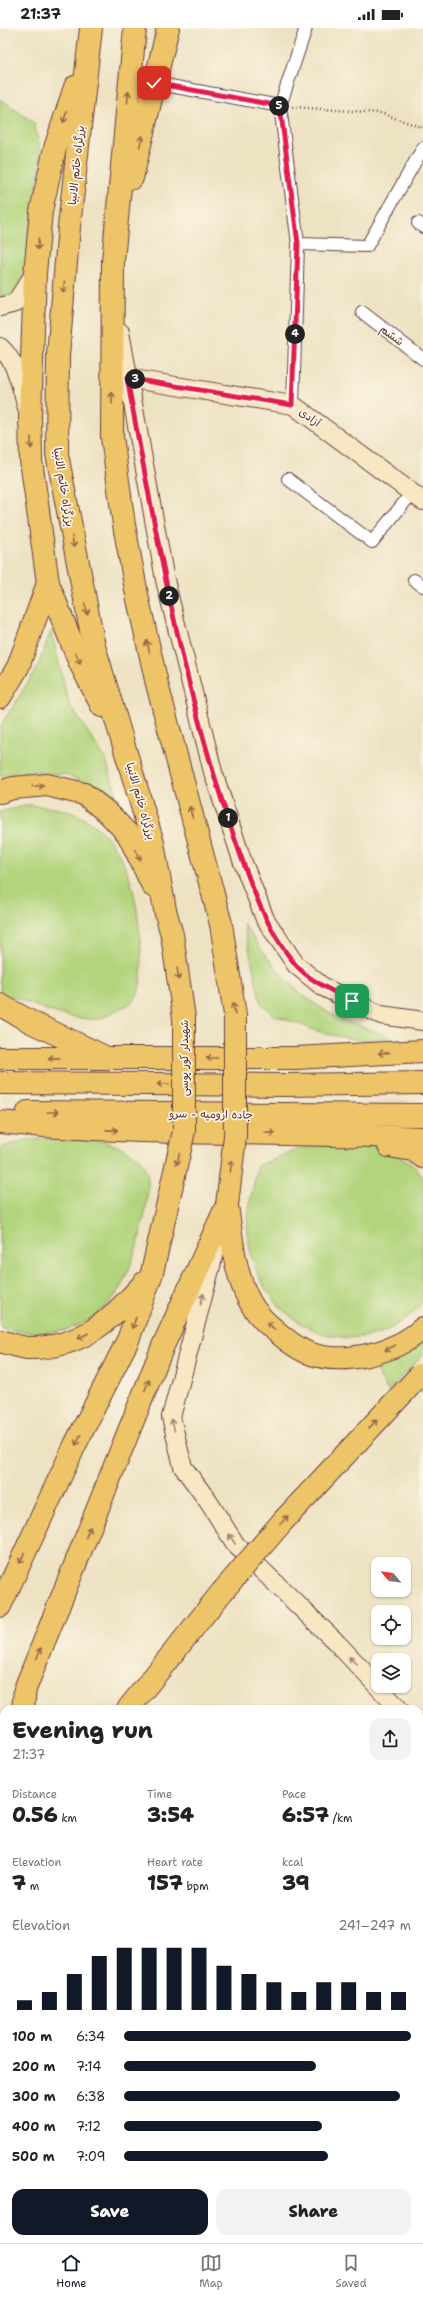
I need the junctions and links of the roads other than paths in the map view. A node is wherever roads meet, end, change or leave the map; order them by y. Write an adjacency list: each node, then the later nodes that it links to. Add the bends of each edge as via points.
1 (134, 28): 9 (highway, one-way to 1)
2 (168, 28): 5 (highway)
3 (306, 28): 6 (street)
4 (90, 32): 10 (highway, one-way to 10, via 55,148 40,211); 23 (highway, بزرگراه خاتم الانبیا, one-way to 23, via 58,355 57,454 94,646)
5 (154, 83): 6 (street); 9 (highway, one-way to 5)
6 (280, 106): 8 (street)
7 (423, 148): 8 (street, via 367,246)
8 (298, 244): 17 (street)
9 (113, 261): 11 (highway)
10 (35, 273): 12 (main road, via 15,303); 18 (highway)
11 (113, 288): 16 (main road); 42 (highway, one-way to 11, bridge, via 235,1136 235,1015 221,924 157,684 124,525 112,437)
12 (0, 307)
13 (362, 312): 15 (street, ششم)
14 (0, 347): 18 (main road, via 17,372)
15 (423, 359)
16 (127, 378): 17 (main road, آزادی); 28 (main road, via 165,580 213,772 242,860 265,919 296,965 324,987 381,1015)
17 (292, 405): 20 (main road, آزادی)
18 (30, 417): 21 (highway, one-way to 21, via 31,460)
19 (288, 479): 20 (street, via 372,542)
20 (418, 497)
21 (48, 583): 22 (highway, via 18,667); 23 (highway, one-way to 23, via 79,661)
22 (0, 697)
23 (129, 757): 25 (highway, بزرگراه خاتم الانبیا, via 153,843)
24 (0, 792): 25 (highway, one-way to 25, via 13,788 47,785 84,794 108,813 128,834)
25 (165, 910): 26 (highway, بزرگراه خاتم الانبیا)
26 (172, 935): 43 (highway, شهیدلر کور پوسی, one-way to 43, bridge, via 184,1018 184,1131)
27 (0, 1005): 30 (highway)
28 (423, 1021)
29 (423, 1051): 30 (highway, one-way to 30, via 296,1058)
30 (106, 1057): 31 (highway, one-way to 31)
31 (0, 1058)
32 (0, 1083): 33 (highway, one-way to 32)
33 (423, 1083)
34 (0, 1113): 35 (highway, جاده ارومیه - سرو, one-way to 35)
35 (423, 1115)
36 (0, 1122): 37 (highway)
37 (73, 1129): 38 (highway, one-way to 38); 39 (highway)
38 (326, 1133): 40 (highway); 41 (highway, via 413,1150)
39 (0, 1138)
40 (423, 1138)
41 (423, 1157)
42 (227, 1205): 44 (highway, one-way to 42, via 380,1353 344,1359 307,1352 289,1342 268,1325 250,1303 236,1267); 48 (highway, one-way to 42, via 25,1689 160,1353); 50 (main road, one-way to 42, via 336,1642 236,1545 183,1467 171,1417)
43 (152, 1273): 45 (highway, one-way to 45, via 121,1309 101,1327 67,1344 26,1348); 47 (highway, شهیدلر کور پوسی, one-way to 47, via 128,1340)
44 (423, 1328)
45 (0, 1341)
46 (422, 1374): 49 (highway, one-way to 46, bridge, via 288,1515)
47 (0, 1606)
48 (23, 1705)
49 (131, 1705)
50 (395, 1705)

